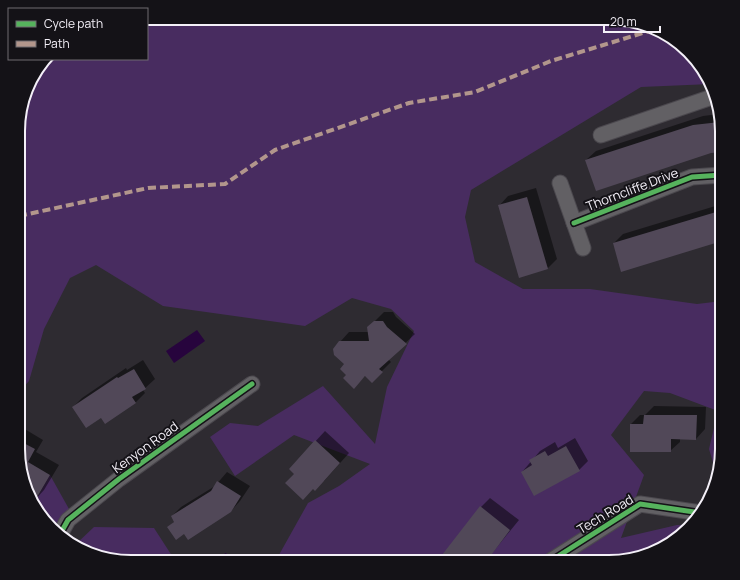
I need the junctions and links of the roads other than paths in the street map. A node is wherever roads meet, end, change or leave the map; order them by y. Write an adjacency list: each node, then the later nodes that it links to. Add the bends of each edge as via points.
1 (709, 98): 2 (street)
2 (601, 135)
3 (715, 175): 5 (street, Thorncliffe Drive, via 692,177)
4 (560, 183): 5 (street)
5 (574, 223): 6 (street)
6 (583, 248)
7 (252, 384): 9 (street, Kenyon Road, via 119,479 68,520)
8 (694, 512): 10 (street, Tech Road, via 640,504)
9 (63, 530)
10 (561, 555)

